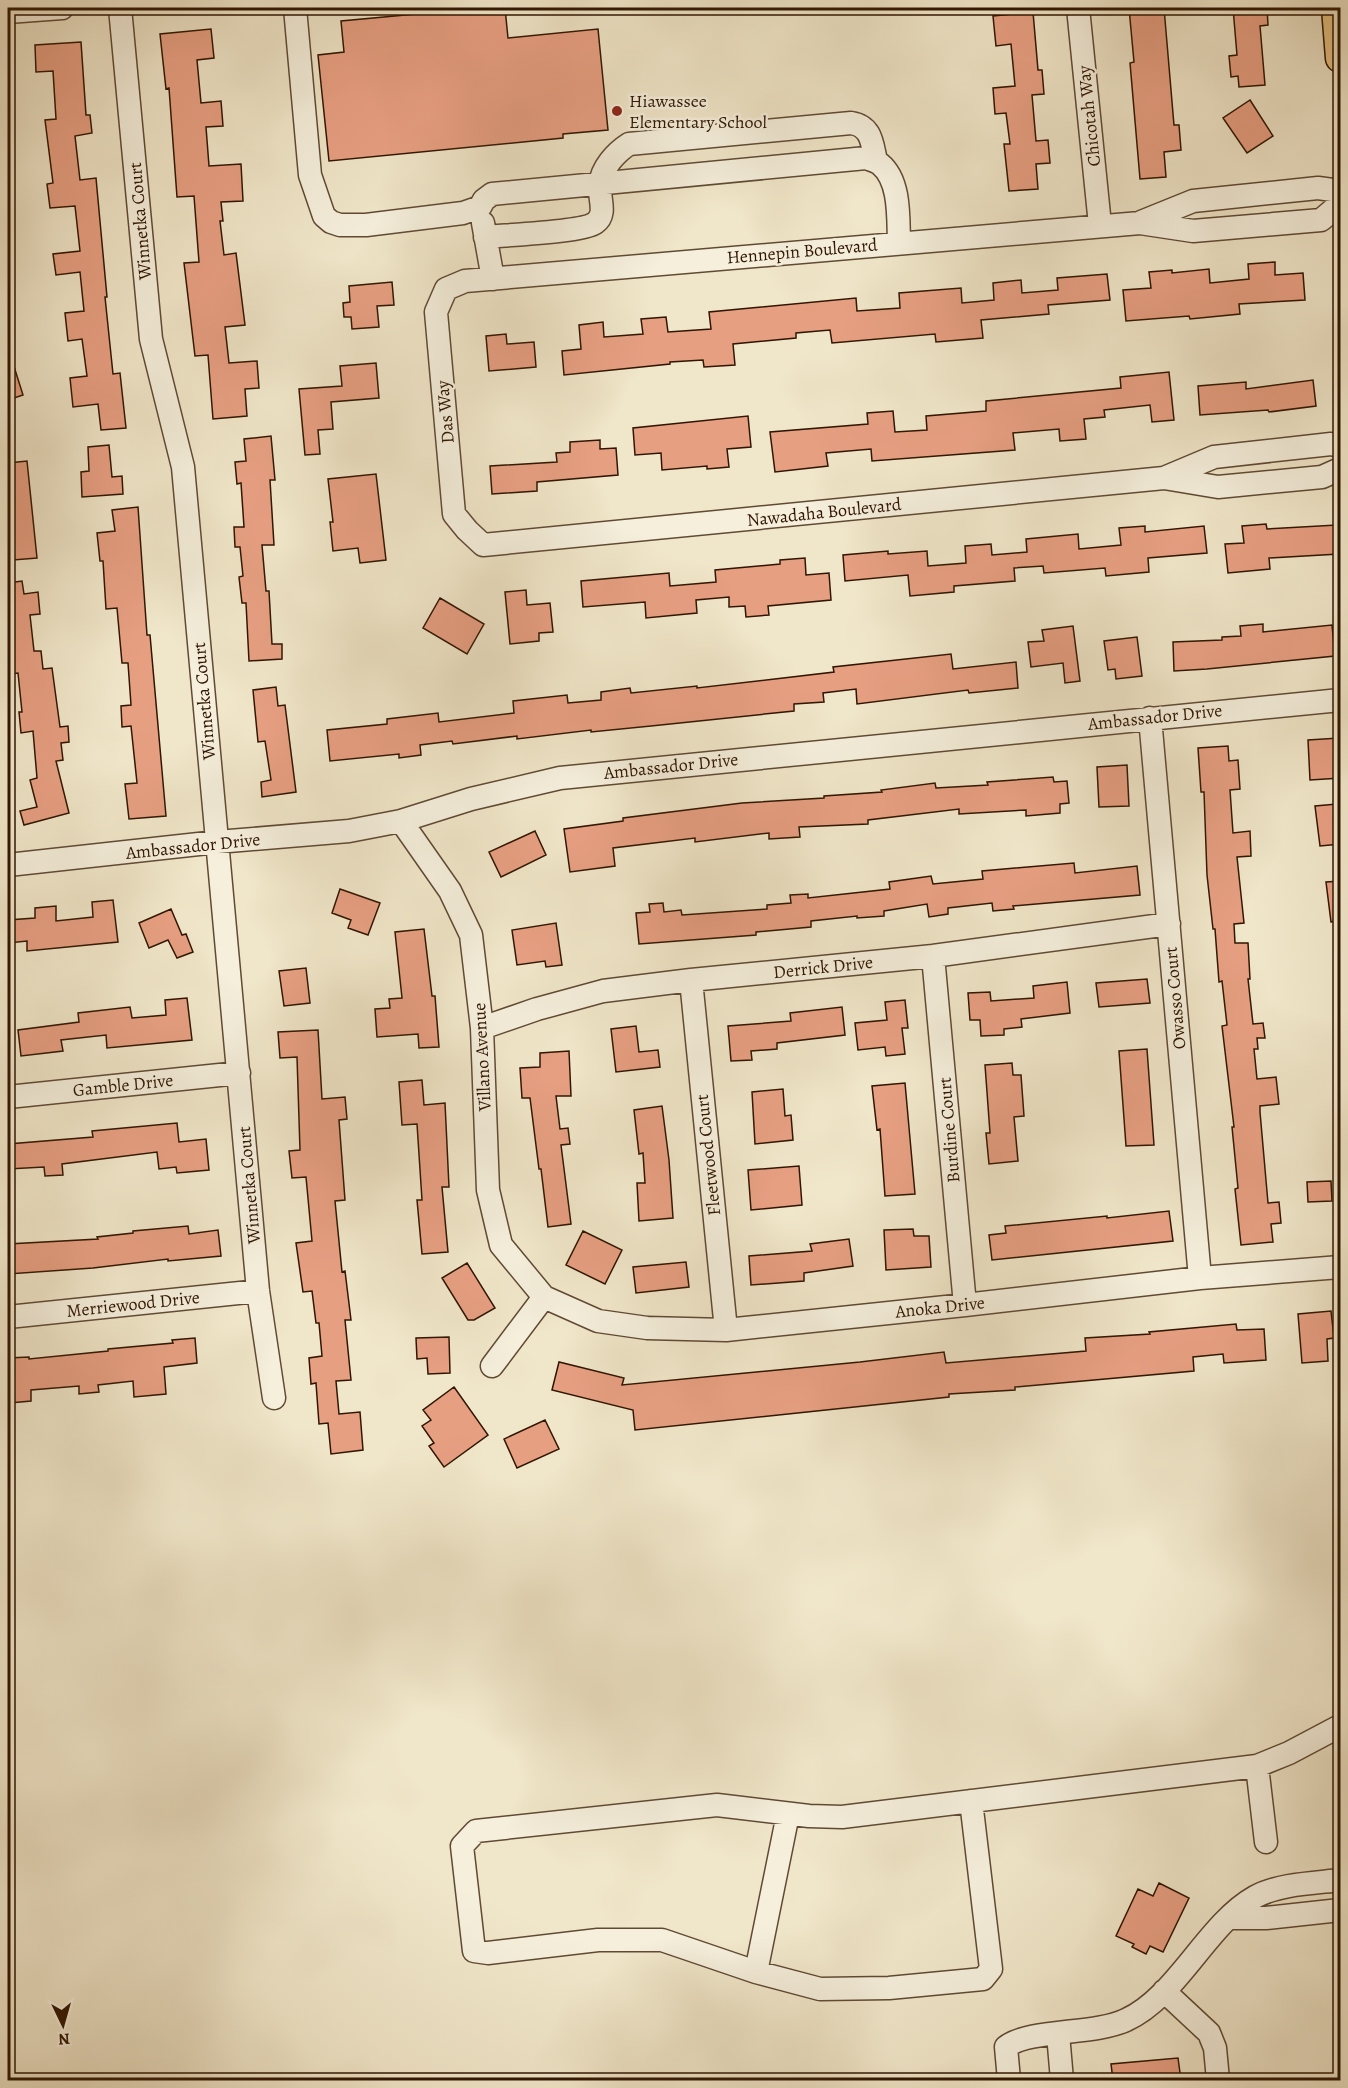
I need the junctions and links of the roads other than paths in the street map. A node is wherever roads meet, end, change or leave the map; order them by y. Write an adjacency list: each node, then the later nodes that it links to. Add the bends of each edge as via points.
1 (62, 8): 6 (street)
2 (120, 8): 26 (street, Winnetka Court, via 151,339 183,467)
3 (295, 8): 12 (street, via 310,176 324,216 340,225 366,225 463,213)
4 (1078, 8): 14 (street, Chicotah Way)
5 (1336, 8): 7 (main road)
6 (8, 12)
7 (1341, 58)
8 (876, 162): 9 (street, via 866,158); 9 (street, via 867,130 861,124 851,123 629,144 611,160); 16 (street, via 894,186)
9 (600, 185): 12 (street, via 492,194); 15 (street, via 602,209 596,223 578,229)
10 (1341, 191): 13 (street, Hennepin Boulevard, via 1318,188 1192,201)
11 (1341, 204): 13 (street, Hennepin Boulevard, via 1321,220 1193,231)
12 (480, 207): 15 (street)
13 (1140, 223): 14 (street, Hennepin Boulevard)
14 (1100, 225): 16 (street, Hennepin Boulevard)
15 (485, 237): 17 (street)
16 (899, 243): 17 (street, Hennepin Boulevard)
17 (493, 279): 18 (street, Hennepin Boulevard)
18 (465, 281): 22 (street, Das Way, via 446,290 436,312 454,514)
19 (1341, 446): 21 (street, Nawadaha Boulevard, via 1214,457)
20 (1341, 469): 21 (street, Nawadaha Boulevard, via 1322,477 1218,488)
21 (1164, 478): 22 (street, Nawadaha Boulevard)
22 (483, 545)
23 (1341, 700): 24 (street, Ambassador Drive)
24 (1150, 718): 25 (street, Ambassador Drive, via 560,778); 28 (street, Owasso Court)
25 (401, 821): 26 (street, Ambassador Drive, via 349,831); 31 (street, Villano Avenue, via 450,891 471,935)
26 (217, 842): 27 (street, Ambassador Drive); 32 (street, Winnetka Court)
27 (8, 866)
28 (1169, 924): 29 (street, Derrick Drive); 35 (street, Owasso Court)
29 (933, 956): 30 (street, Derrick Drive); 38 (street, Burdine Court)
30 (691, 980): 31 (street, Derrick Drive, via 603,991); 40 (street, Fleetwood Court)
31 (482, 1028): 37 (street, Villano Avenue, via 488,1190 501,1245)
32 (239, 1073): 33 (street, Gamble Drive); 36 (street, Winnetka Court)
33 (8, 1097)
34 (1341, 1267): 35 (street, Anoka Drive)
35 (1200, 1278): 38 (street, Anoka Drive)
36 (258, 1291): 39 (street, Merriewood Drive); 42 (street, Winnetka Court)
37 (544, 1297): 40 (street, Anoka Drive, via 598,1321 647,1328); 41 (street)
38 (965, 1305): 40 (street, Anoka Drive)
39 (8, 1317)
40 (726, 1330)
41 (492, 1366)
42 (274, 1398)
43 (1341, 1726): 44 (street)
44 (1257, 1766): 45 (street); 47 (street)
45 (971, 1801): 46 (street, via 842,1817); 51 (street, via 991,1970 982,1979 889,1988 820,1989)
46 (788, 1814): 51 (street); 51 (street, via 717,1805 476,1831 462,1846 474,1951 488,1953 598,1940 663,1940)
47 (1266, 1842)
48 (1341, 1880): 50 (street, via 1292,1885 1256,1897)
49 (1341, 1910): 50 (street)
50 (1230, 1918): 52 (street)
51 (756, 1972)
52 (1164, 1991): 53 (street, via 1124,2021); 56 (street, via 1209,2032)
53 (1058, 2034): 54 (street, via 1014,2040 1006,2047); 55 (street)
54 (1009, 2080)
55 (1062, 2080)
56 (1218, 2080)

